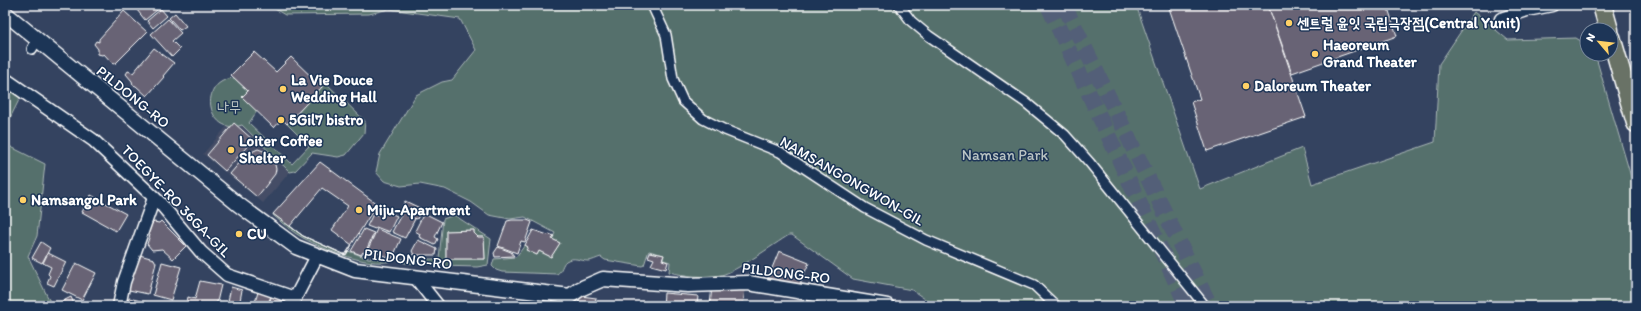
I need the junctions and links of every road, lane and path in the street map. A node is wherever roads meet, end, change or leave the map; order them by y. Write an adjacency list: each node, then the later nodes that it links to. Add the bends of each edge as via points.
1 (652, 5): 19 (street, NAMSANGONGWON-GIL, via 666,35 673,79 683,101 703,119 780,152 865,208 926,240 1034,285)
2 (899, 5): 20 (street, via 911,21 929,36 1025,102 1065,135)
3 (1552, 5): 6 (street)
4 (1602, 5): 7 (main road)
5 (5, 13): 12 (street, PILDONG-RO, via 35,45 239,205 296,247)
6 (1501, 19)
7 (1607, 22)
8 (1618, 62): 10 (main road)
9 (5, 79): 11 (street, TOEGYE-RO 36GA-GIL, via 94,140)
10 (1636, 123)
11 (154, 198): 15 (street, TOEGYE-RO 36GA-GIL, via 227,276); 16 (street, via 124,282)
12 (317, 256): 13 (street, PILDONG-RO, via 356,270); 15 (street, TOEGYE-RO 36GA-GIL)
13 (415, 277): 14 (street, PILDONG-RO); 17 (street)
14 (567, 301): 18 (street, PILDONG-RO, via 580,289 603,279 688,285 748,283)
15 (293, 302)
16 (119, 306)
17 (438, 306)
18 (887, 306)
19 (1056, 306)
20 (1204, 306)

